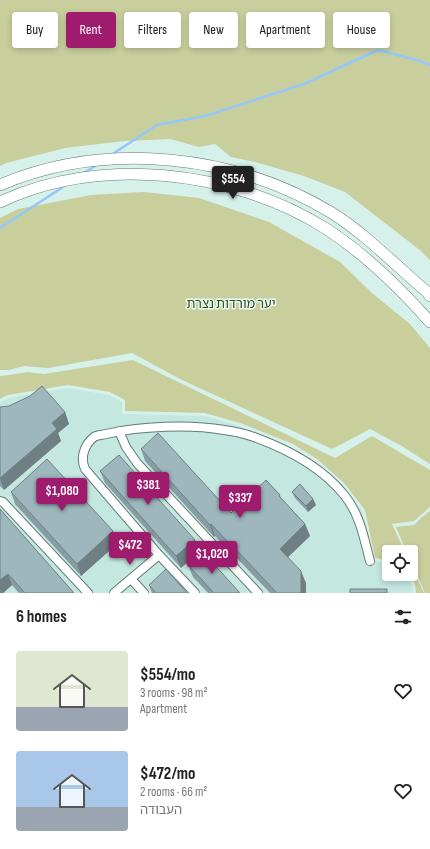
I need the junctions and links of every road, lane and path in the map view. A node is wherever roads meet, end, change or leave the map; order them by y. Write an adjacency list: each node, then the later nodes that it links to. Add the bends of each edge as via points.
1 (0, 185): 3 (main road, via 40,171 100,160 163,160 217,167 283,188 309,200 356,230)
2 (0, 202): 4 (main road, via 44,186 101,176 162,175 220,184 283,206 336,235 384,275)
3 (430, 296)
4 (430, 322)
5 (119, 431): 7 (street, via 95,437 83,453 82,463); 8 (street, via 197,427 225,430 253,437 285,450 306,462 344,495 361,526); 14 (street, via 137,463)
6 (0, 501): 10 (street, via 4,502)
7 (159, 555): 9 (street); 13 (street)
8 (370, 561)
9 (131, 579): 11 (street); 12 (street)
10 (88, 593)
11 (114, 593)
12 (144, 593)
13 (196, 593)
14 (258, 593)

